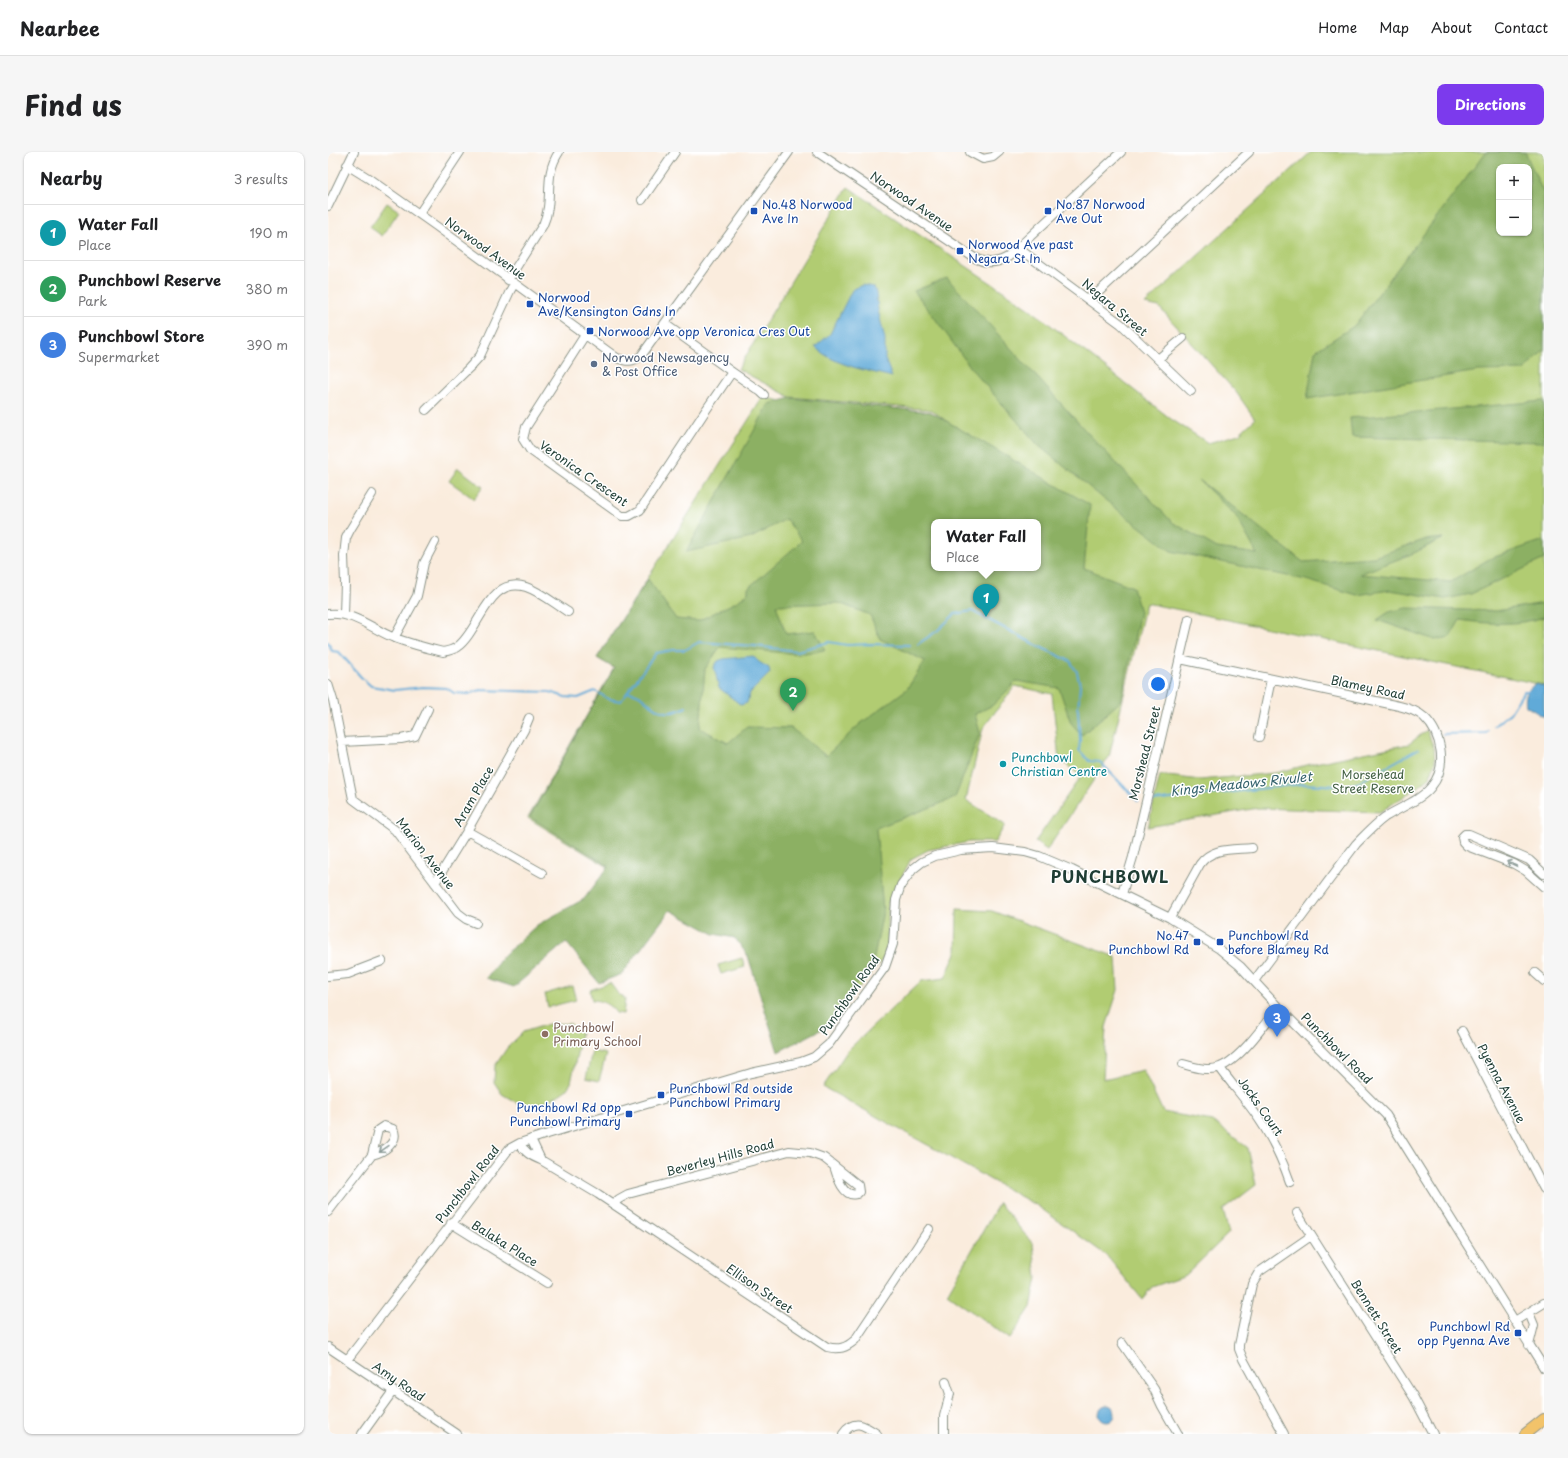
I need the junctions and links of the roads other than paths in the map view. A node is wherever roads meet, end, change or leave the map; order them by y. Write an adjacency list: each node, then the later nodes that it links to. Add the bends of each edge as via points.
1 (354, 152): 11 (street)
2 (460, 152): 14 (street)
3 (559, 152): 16 (street, via 550,172 547,216)
4 (676, 152): 12 (street)
5 (789, 152): 18 (street, Norwood Avenue)
6 (817, 152): 15 (street, Norwood Avenue, via 986,263 1001,261)
7 (970, 152): 8 (street, via 983,159 993,157)
8 (999, 152)
9 (1121, 152): 15 (street, Norwood Avenue)
10 (1249, 152): 17 (street)
11 (347, 165): 13 (street); 14 (street, Norwood Avenue)
12 (642, 200)
13 (328, 206)
14 (419, 214): 16 (street, Norwood Avenue)
15 (1018, 248): 17 (street, Negara Street)
16 (511, 282): 19 (street, Norwood Avenue); 25 (street, via 510,291 480,356)
17 (1090, 300): 21 (street, Negara Street, via 1121,324)
18 (665, 324): 19 (street, Norwood Avenue, via 641,356 630,362 617,358); 22 (street)
19 (585, 335): 22 (street, Veronica Crescent, via 526,427 523,439 530,450 622,516 629,516 640,510)
20 (1183, 338): 21 (street)
21 (1158, 360): 23 (street, Negara Street)
22 (732, 372): 24 (street)
23 (1191, 391)
24 (764, 395)
25 (426, 410)
26 (372, 494): 30 (street, via 346,538)
27 (435, 542): 32 (street, via 424,563 416,600)
28 (568, 612): 32 (street, via 527,587 513,586 500,590 494,596 462,643 450,651 433,650)
29 (328, 614): 30 (street)
30 (344, 614): 32 (street)
31 (1189, 618): 33 (street, Morshead Street)
32 (394, 638)
33 (1180, 659): 34 (street, Blamey Road); 46 (street, Morshead Street)
34 (1271, 679): 38 (street); 52 (street, Blamey Road, via 1412,710 1423,716 1432,726 1439,740 1441,754 1440,768 1432,787 1385,817 1356,844)
35 (328, 684): 39 (street, Marion Avenue)
36 (428, 709): 39 (street, via 415,736)
37 (528, 718): 40 (street, Aram Place, via 524,730)
38 (1258, 737)
39 (342, 742): 44 (street, Marion Avenue, via 353,799 395,830)
40 (467, 831): 42 (street); 44 (street, Aram Place)
41 (1252, 848): 47 (street, via 1217,851 1205,857)
42 (542, 872)
43 (1544, 874): 45 (street, one-way to 43, via 1514,864 1467,846 1462,837 1469,834 1520,856)
44 (435, 884): 48 (street, Marion Avenue, via 458,913)
45 (1544, 886)
46 (1122, 894): 47 (street, Punchbowl Road); 58 (street, Punchbowl Road, via 1072,870 1025,852 982,848 935,856 917,866 904,880 896,900 893,944 885,967 834,1038 819,1053 801,1062 751,1073)
47 (1170, 918): 52 (street, Punchbowl Road, via 1218,948)
48 (476, 923)
49 (382, 961): 51 (street, via 348,974)
50 (1535, 973): 53 (street)
51 (328, 976)
52 (1254, 981): 54 (street, Punchbowl Road)
53 (1544, 981)
54 (1278, 1007): 57 (street, via 1251,1041); 74 (street, Punchbowl Road, via 1386,1115)
55 (1462, 1031): 64 (street, Pyenna Avenue)
56 (1183, 1064): 57 (street, via 1195,1068)
57 (1220, 1068): 63 (street, Jocks Court, via 1268,1133)
58 (531, 1139): 59 (street, Punchbowl Road); 61 (street)
59 (520, 1143): 61 (street, Ellison Street, via 525,1152); 68 (street, Punchbowl Road, via 502,1156)
60 (372, 1155): 66 (street)
61 (541, 1160): 65 (street, Ellison Street)
62 (834, 1166): 65 (street, Beverley Hills Road, via 818,1154 789,1151 628,1194)
63 (1290, 1182)
64 (1544, 1189)
65 (613, 1204): 69 (street, Ellison Street, via 827,1347 835,1349 849,1346 855,1340)
66 (328, 1212)
67 (1297, 1213): 70 (street, Bennett Street)
68 (451, 1223): 71 (street, Balaka Place); 78 (street, Punchbowl Road)
69 (929, 1229)
70 (1311, 1236): 89 (street, via 1256,1276 1239,1345 1243,1359); 90 (street, Bennett Street, via 1414,1396)
71 (546, 1283)
72 (1544, 1303): 73 (street)
73 (1529, 1313): 74 (street); 76 (street, via 1534,1325)
74 (1515, 1321): 76 (street, Punchbowl Road)
75 (1122, 1343): 88 (street, via 1154,1390)
76 (1529, 1345): 79 (street, Punchbowl Road)
77 (328, 1348): 78 (street, Amy Road)
78 (347, 1360): 81 (street, Amy Road)
79 (1544, 1368)
80 (946, 1382): 87 (street, via 953,1394 944,1416)
81 (393, 1391): 83 (street); 84 (street, Amy Road)
82 (1543, 1426): 91 (main road)
83 (362, 1434)
84 (457, 1434)
85 (843, 1434): 86 (street, via 846,1429 858,1424)
86 (877, 1434)
87 (944, 1434)
88 (1178, 1434)
89 (1284, 1434)
90 (1433, 1434)
91 (1527, 1434)

